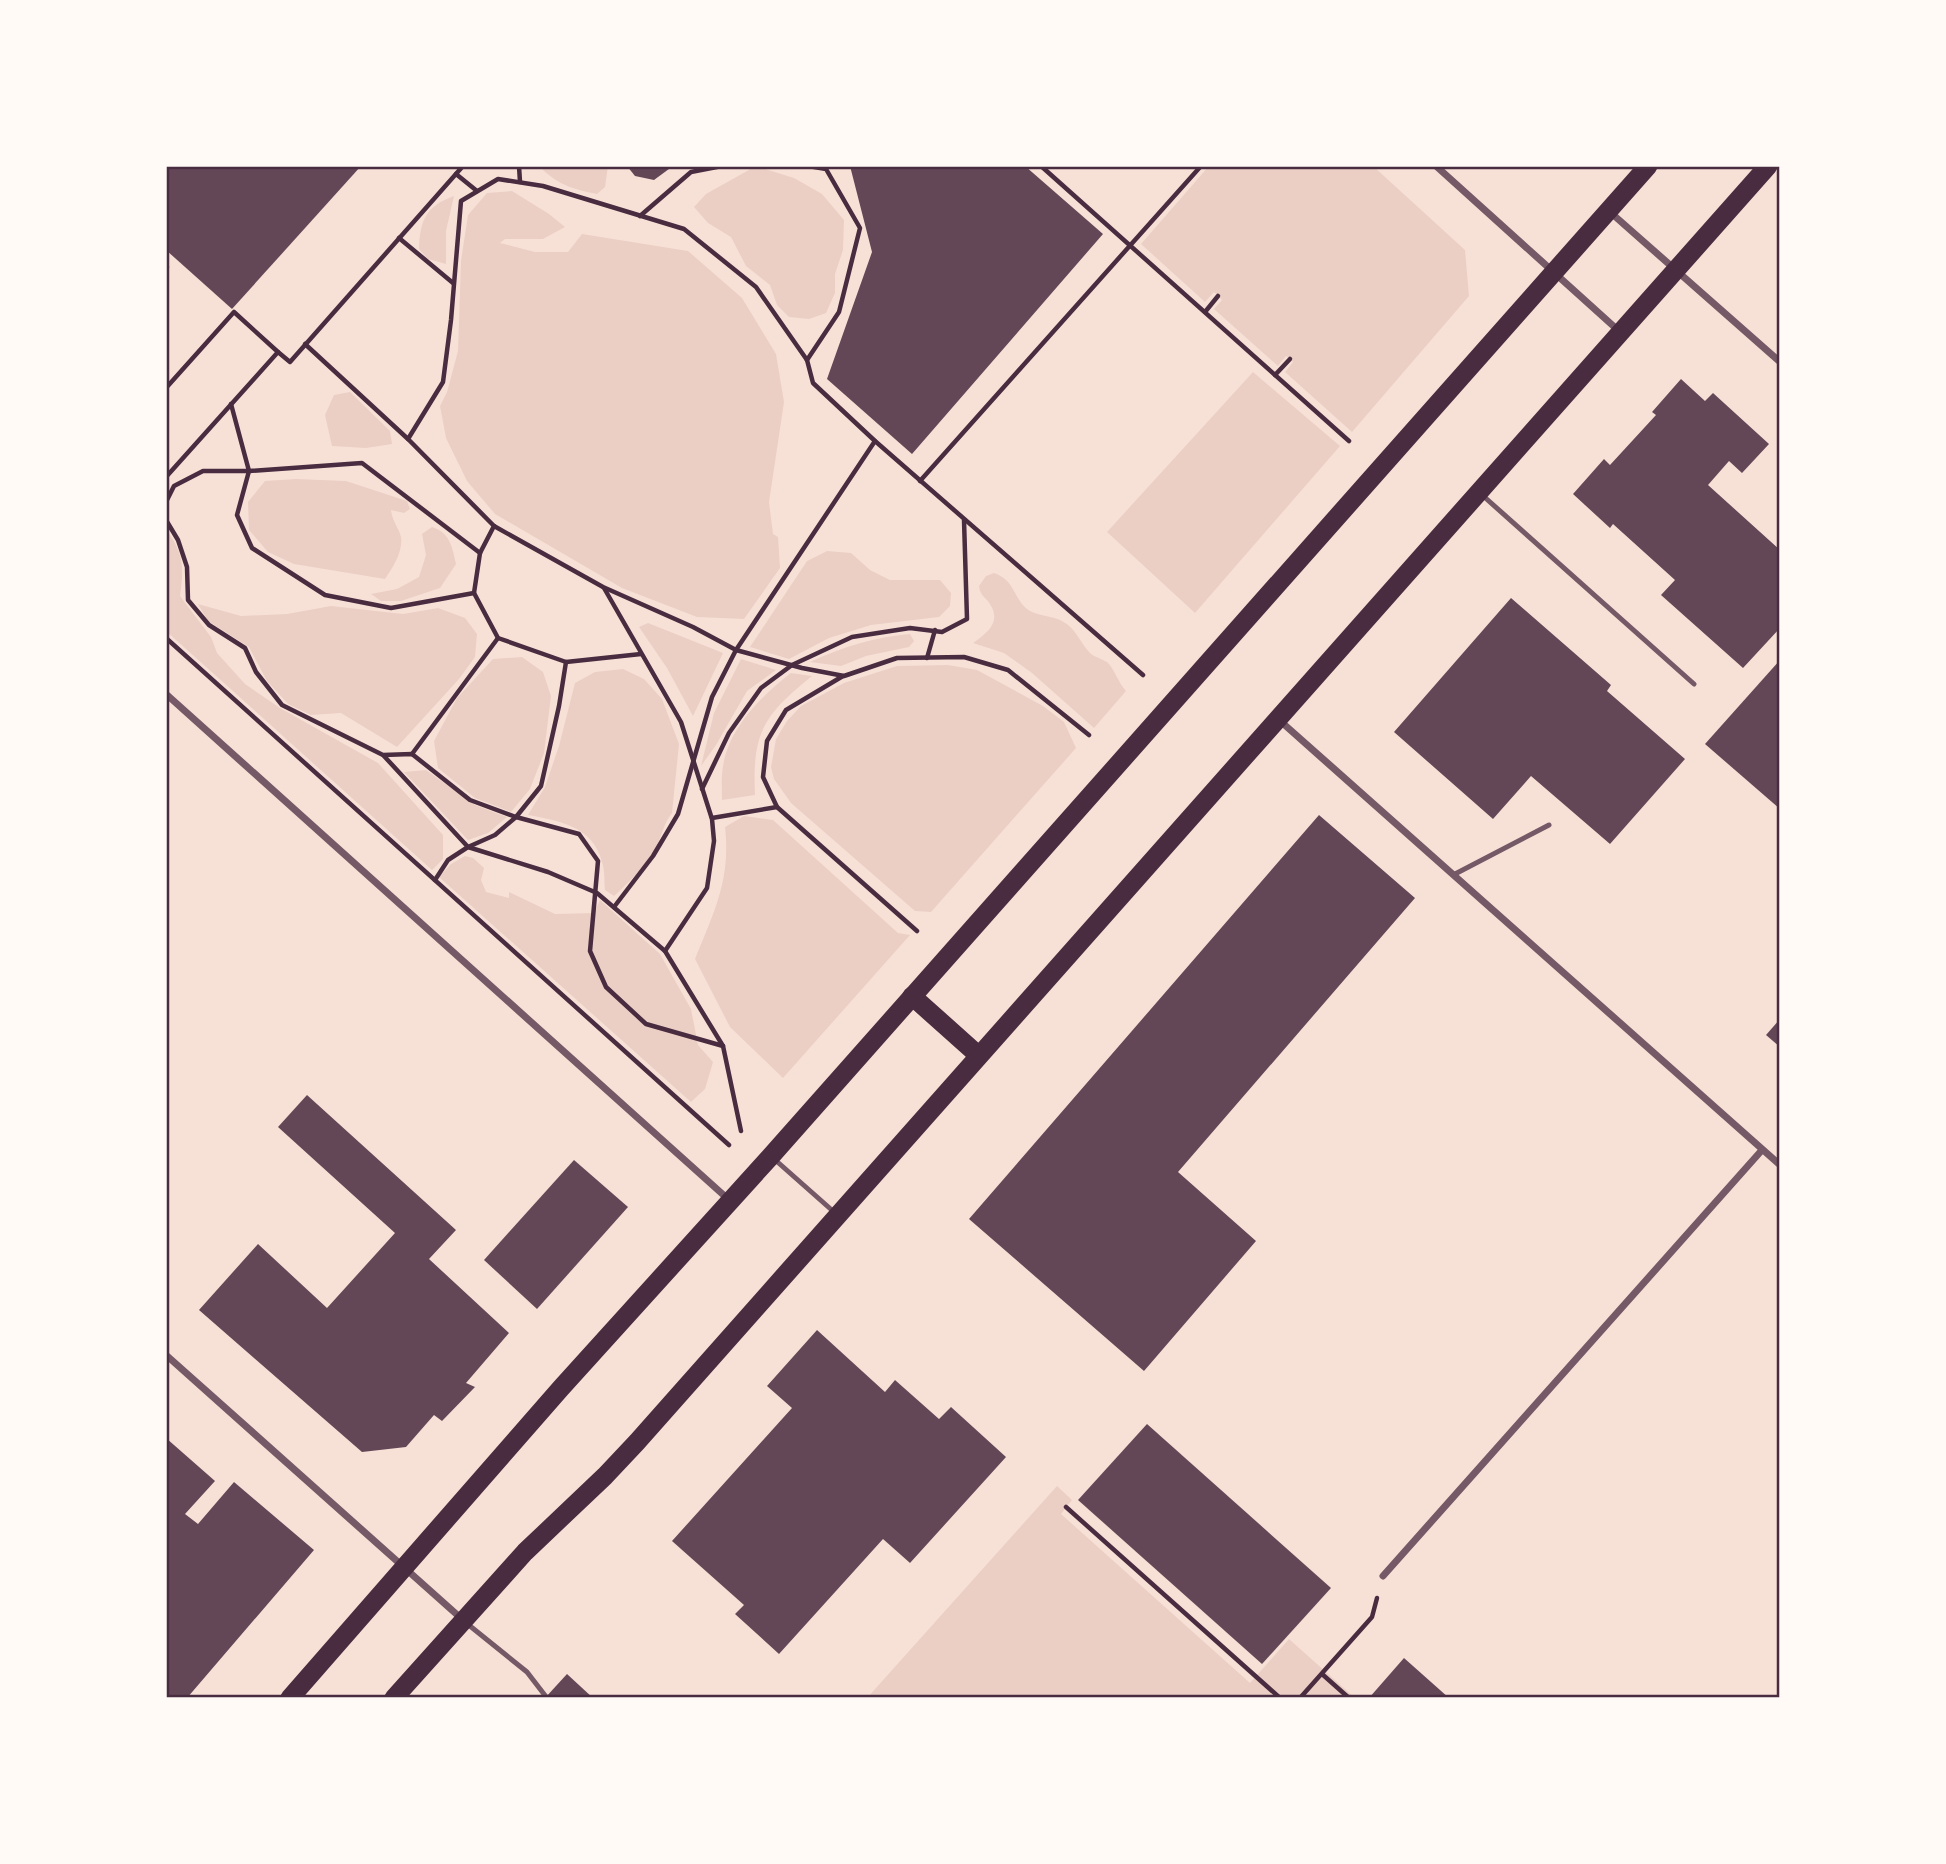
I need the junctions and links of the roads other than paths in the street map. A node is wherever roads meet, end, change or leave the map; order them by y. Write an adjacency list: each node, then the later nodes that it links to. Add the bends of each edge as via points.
1 (1436, 166): 6 (street)
2 (1648, 166): 4 (highway)
3 (1768, 166): 5 (highway)
4 (1609, 211): 5 (street); 6 (highway)
5 (1676, 270): 7 (highway); 8 (street)
6 (1555, 273): 7 (street); 15 (highway)
7 (1620, 332): 9 (highway)
8 (1780, 362)
9 (1478, 492): 10 (lane); 12 (highway)
10 (1694, 684)
11 (166, 694): 20 (street)
12 (1277, 718): 14 (street); 16 (highway)
13 (1549, 825): 14 (lane)
14 (1455, 874): 17 (street)
15 (912, 996): 16 (highway); 18 (highway)
16 (978, 1055): 21 (highway)
17 (1762, 1150): 19 (street); 24 (street)
18 (771, 1156): 20 (highway); 21 (lane)
19 (1780, 1166)
20 (730, 1201): 23 (highway)
21 (837, 1215): 25 (highway, via 605,1476 524,1552)
22 (166, 1355): 23 (street)
23 (403, 1569): 25 (street); 26 (highway)
24 (1383, 1576)
25 (463, 1620): 27 (highway); 28 (lane, via 527,1672)
26 (290, 1698)
27 (394, 1698)
28 (547, 1698)

